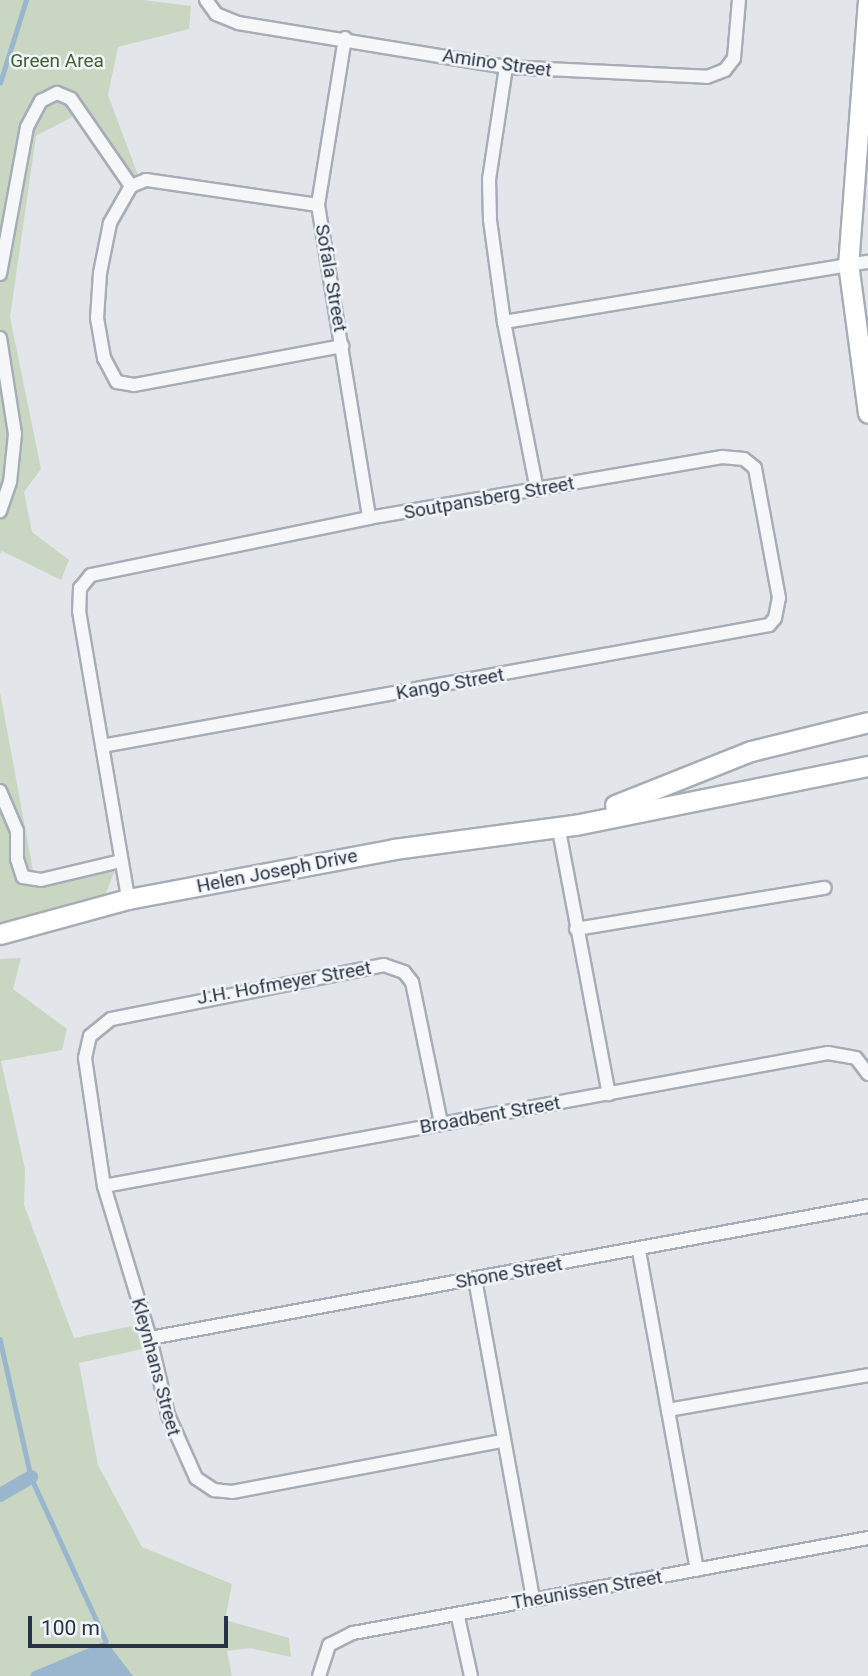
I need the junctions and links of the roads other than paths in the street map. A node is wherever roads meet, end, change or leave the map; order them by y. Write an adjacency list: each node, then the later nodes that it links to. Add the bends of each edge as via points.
1 (206, 0): 4 (street, Amino Street, via 224,19)
2 (739, 0): 6 (street, Amino Street, via 737,50 730,65 718,74)
3 (868, 0): 5 (street)
4 (345, 38): 6 (street, Amino Street); 8 (street, Sofala Street)
5 (866, 53): 10 (street)
6 (506, 67): 12 (street, via 489,178)
7 (131, 186): 8 (street, via 146,180); 11 (street, via 68,96 53,94 41,101 27,127); 14 (street, via 110,223 97,295 104,358 117,382 145,384)
8 (318, 205): 14 (street, Sofala Street)
9 (868, 262): 10 (street)
10 (848, 263): 12 (street); 15 (street)
11 (0, 274)
12 (503, 321): 16 (street)
13 (0, 338): 17 (street, via 15,434 10,482)
14 (342, 346): 18 (street, Sofala Street)
15 (868, 413)
16 (537, 490): 18 (street, Soutpansberg Street); 19 (street, Soutpansberg Street, via 722,457 750,461 759,479)
17 (0, 511)
18 (369, 518): 21 (street, Soutpansberg Street, via 91,575 80,589 79,611)
19 (779, 598): 21 (street, Kango Street, via 775,618 760,628)
20 (862, 722): 24 (street, Helen Joseph Drive, via 751,751 636,799)
21 (103, 746): 25 (street)
22 (866, 767): 24 (street, Helen Joseph Drive)
23 (0, 791): 25 (street, via 17,831 16,859 23,877 41,880)
24 (558, 825): 27 (street, Helen Joseph Drive, via 394,849); 28 (street)
25 (121, 861): 27 (street)
26 (825, 888): 28 (street)
27 (128, 899): 29 (street, Helen Joseph Drive)
28 (576, 929): 32 (street)
29 (0, 934)
30 (96, 1029): 33 (street, J.H. Hofmeyer Street, via 111,1019 159,1006 394,967 412,982 416,995); 34 (street, Kleynhans Street, via 87,1045 84,1076)
31 (868, 1074): 32 (street, Broadbent Street, via 856,1058 828,1053)
32 (609, 1094): 33 (street, Broadbent Street)
33 (441, 1123): 34 (street, Broadbent Street)
34 (104, 1186): 38 (street, Kleynhans Street)
35 (868, 1206): 36 (street, Shone Street)
36 (639, 1251): 37 (street, Shone Street); 40 (street)
37 (475, 1279): 38 (street, Shone Street); 41 (street)
38 (150, 1338): 41 (street, Kleynhans Street, via 175,1437 196,1478 214,1490 232,1492)
39 (868, 1375): 40 (street)
40 (668, 1410): 43 (street)
41 (502, 1441): 44 (street)
42 (868, 1538): 43 (street, Theunissen Street)
43 (697, 1570): 44 (street, Theunissen Street)
44 (533, 1597): 45 (street, Theunissen Street)
45 (458, 1616): 46 (street, Theunissen Street, via 338,1638 329,1645); 47 (street)
46 (320, 1669)
47 (471, 1676)

